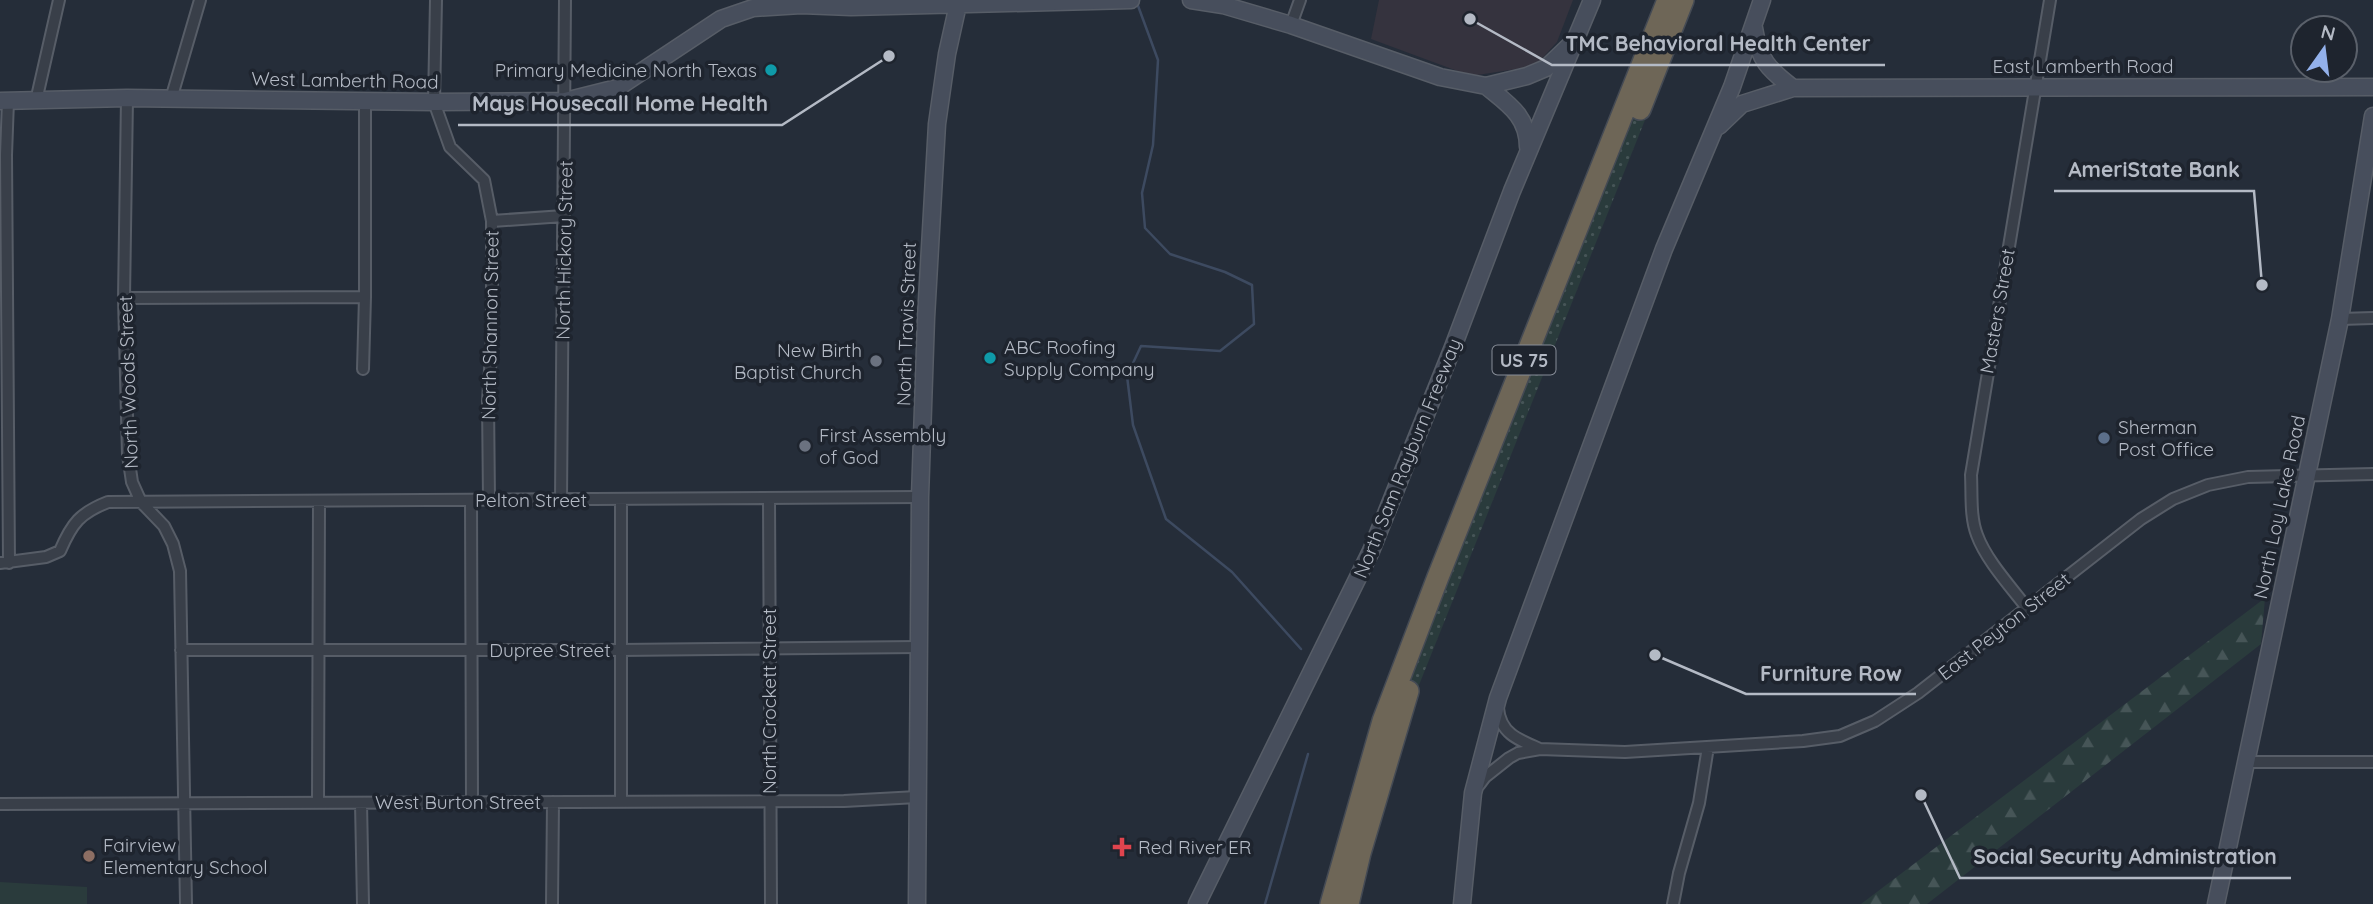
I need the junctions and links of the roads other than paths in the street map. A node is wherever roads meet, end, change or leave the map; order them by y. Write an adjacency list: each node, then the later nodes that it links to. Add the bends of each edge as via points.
1 (59, 0): 25 (street)
2 (200, 0): 23 (street)
3 (436, 0): 28 (street, North Shannon Street)
4 (565, 0): 26 (street, North Hickory Street)
5 (1124, 0): 6 (main road); 14 (main road)
6 (1131, 0)
7 (1191, 0): 16 (main road)
8 (1300, 0): 16 (street)
9 (1592, 0): 17 (main road, North Sam Rayburn Freeway)
10 (1668, 0): 79 (highway, US 75, via 1383,721)
11 (1683, 0): 80 (highway, US 75, via 1438,603)
12 (1762, 0): 15 (main road)
13 (2050, 0): 19 (street, Masters Street)
14 (959, 2): 26 (main road, West Lamberth Road, via 752,8 721,19 617,88); 42 (main road, North Travis Street, via 947,54 934,158)
15 (1753, 24): 21 (main road, via 1765,64); 30 (main road)
16 (1290, 25): 18 (main road, via 1440,77)
17 (1578, 37): 18 (main road, via 1546,68); 31 (main road, North Sam Rayburn Freeway)
18 (1486, 86): 31 (main road, via 1518,115 1528,131)
19 (2036, 87): 20 (main road, East Lamberth Road); 21 (main road, East Lamberth Road); 51 (street, Masters Street, via 1971,475 1977,536)
20 (2373, 87)
21 (1793, 88): 30 (main road, East Lamberth Road, via 1742,104)
22 (127, 98): 23 (main road, West Lamberth Road); 25 (main road, West Lamberth Road); 36 (street, North Woods Street)
23 (171, 99): 27 (main road, West Lamberth Road)
24 (4, 101): 25 (main road, West Lamberth Road); 50 (street)
25 (36, 101)
26 (565, 101): 28 (main road, West Lamberth Road); 33 (street, North Hickory Street)
27 (365, 102): 28 (main road, West Lamberth Road); 35 (street)
28 (434, 102): 34 (street, North Shannon Street, via 450,147 484,180)
29 (2373, 116): 32 (main road, North Loy Lake Road)
30 (1713, 133): 58 (main road, via 1664,248)
31 (1528, 151): 78 (main road, North Sam Rayburn Freeway, via 1371,551)
32 (2366, 202): 37 (main road, North Loy Lake Road)
33 (564, 216): 34 (street); 47 (street, North Hickory Street)
34 (492, 221): 46 (street, North Shannon Street)
35 (365, 296): 36 (street); 39 (street)
36 (124, 298): 49 (street, North Woods Street, via 128,455)
37 (2340, 318): 38 (street); 41 (main road, North Loy Lake Road)
38 (2373, 318)
39 (363, 369)
40 (2373, 474): 41 (street, East Peyton Street)
41 (2307, 476): 51 (street, East Peyton Street, via 2248,477 2208,485 2173,499); 61 (main road, North Loy Lake Road)
42 (920, 497): 44 (street, Pelton Street); 52 (main road, North Travis Street)
43 (621, 499): 44 (street, Pelton Street); 47 (street, Pelton Street); 57 (street)
44 (769, 499): 53 (street, North Crockett Street)
45 (471, 500): 46 (street, Pelton Street); 48 (street, Pelton Street); 56 (street)
46 (489, 500): 47 (street, Pelton Street)
47 (561, 500)
48 (318, 501): 49 (street, Pelton Street); 55 (street)
49 (141, 502): 50 (street, Pelton Street, via 108,502 94,508 71,526 60,551); 54 (street, North Woods Street, via 164,526 178,558)
50 (5, 563)
51 (2027, 608): 59 (street, East Peyton Street, via 1875,721 1840,736)
52 (919, 647): 53 (street, Dupree Street); 64 (main road, North Travis Street)
53 (769, 649): 57 (street, Dupree Street); 65 (street, North Crockett Street)
54 (181, 650): 55 (street, Dupree Street); 69 (street, North Woods Street)
55 (319, 650): 56 (street, Dupree Street); 70 (street)
56 (472, 650): 57 (street, Dupree Street); 66 (street)
57 (621, 650): 68 (street)
58 (1498, 698): 60 (street, East Peyton Street, via 1499,718 1506,730); 63 (main road)
59 (1708, 747): 60 (street, East Peyton Street, via 1625,752); 82 (street)
60 (1540, 749): 63 (street, East Peyton Street, via 1518,753 1499,765)
61 (2246, 762): 62 (street); 83 (main road, North Loy Lake Road)
62 (2373, 762)
63 (1473, 793): 81 (main road)
64 (917, 797): 65 (street, West Burton Street); 77 (main road, North Travis Street)
65 (769, 801): 68 (street, West Burton Street); 76 (street, North Crockett Street)
66 (472, 802): 67 (street, West Burton Street); 71 (street, West Burton Street)
67 (553, 802): 68 (street, West Burton Street); 75 (street)
68 (621, 802)
69 (185, 803): 70 (street, West Burton Street); 72 (street, West Burton Street); 73 (street, North Woods Street)
70 (317, 803): 71 (street, West Burton Street)
71 (360, 803): 74 (street)
72 (0, 804)
73 (186, 904)
74 (363, 904)
75 (552, 904)
76 (771, 904)
77 (917, 904)
78 (1197, 904)
79 (1331, 904)
80 (1348, 904)
81 (1462, 904)
82 (1673, 904)
83 (2216, 904)

